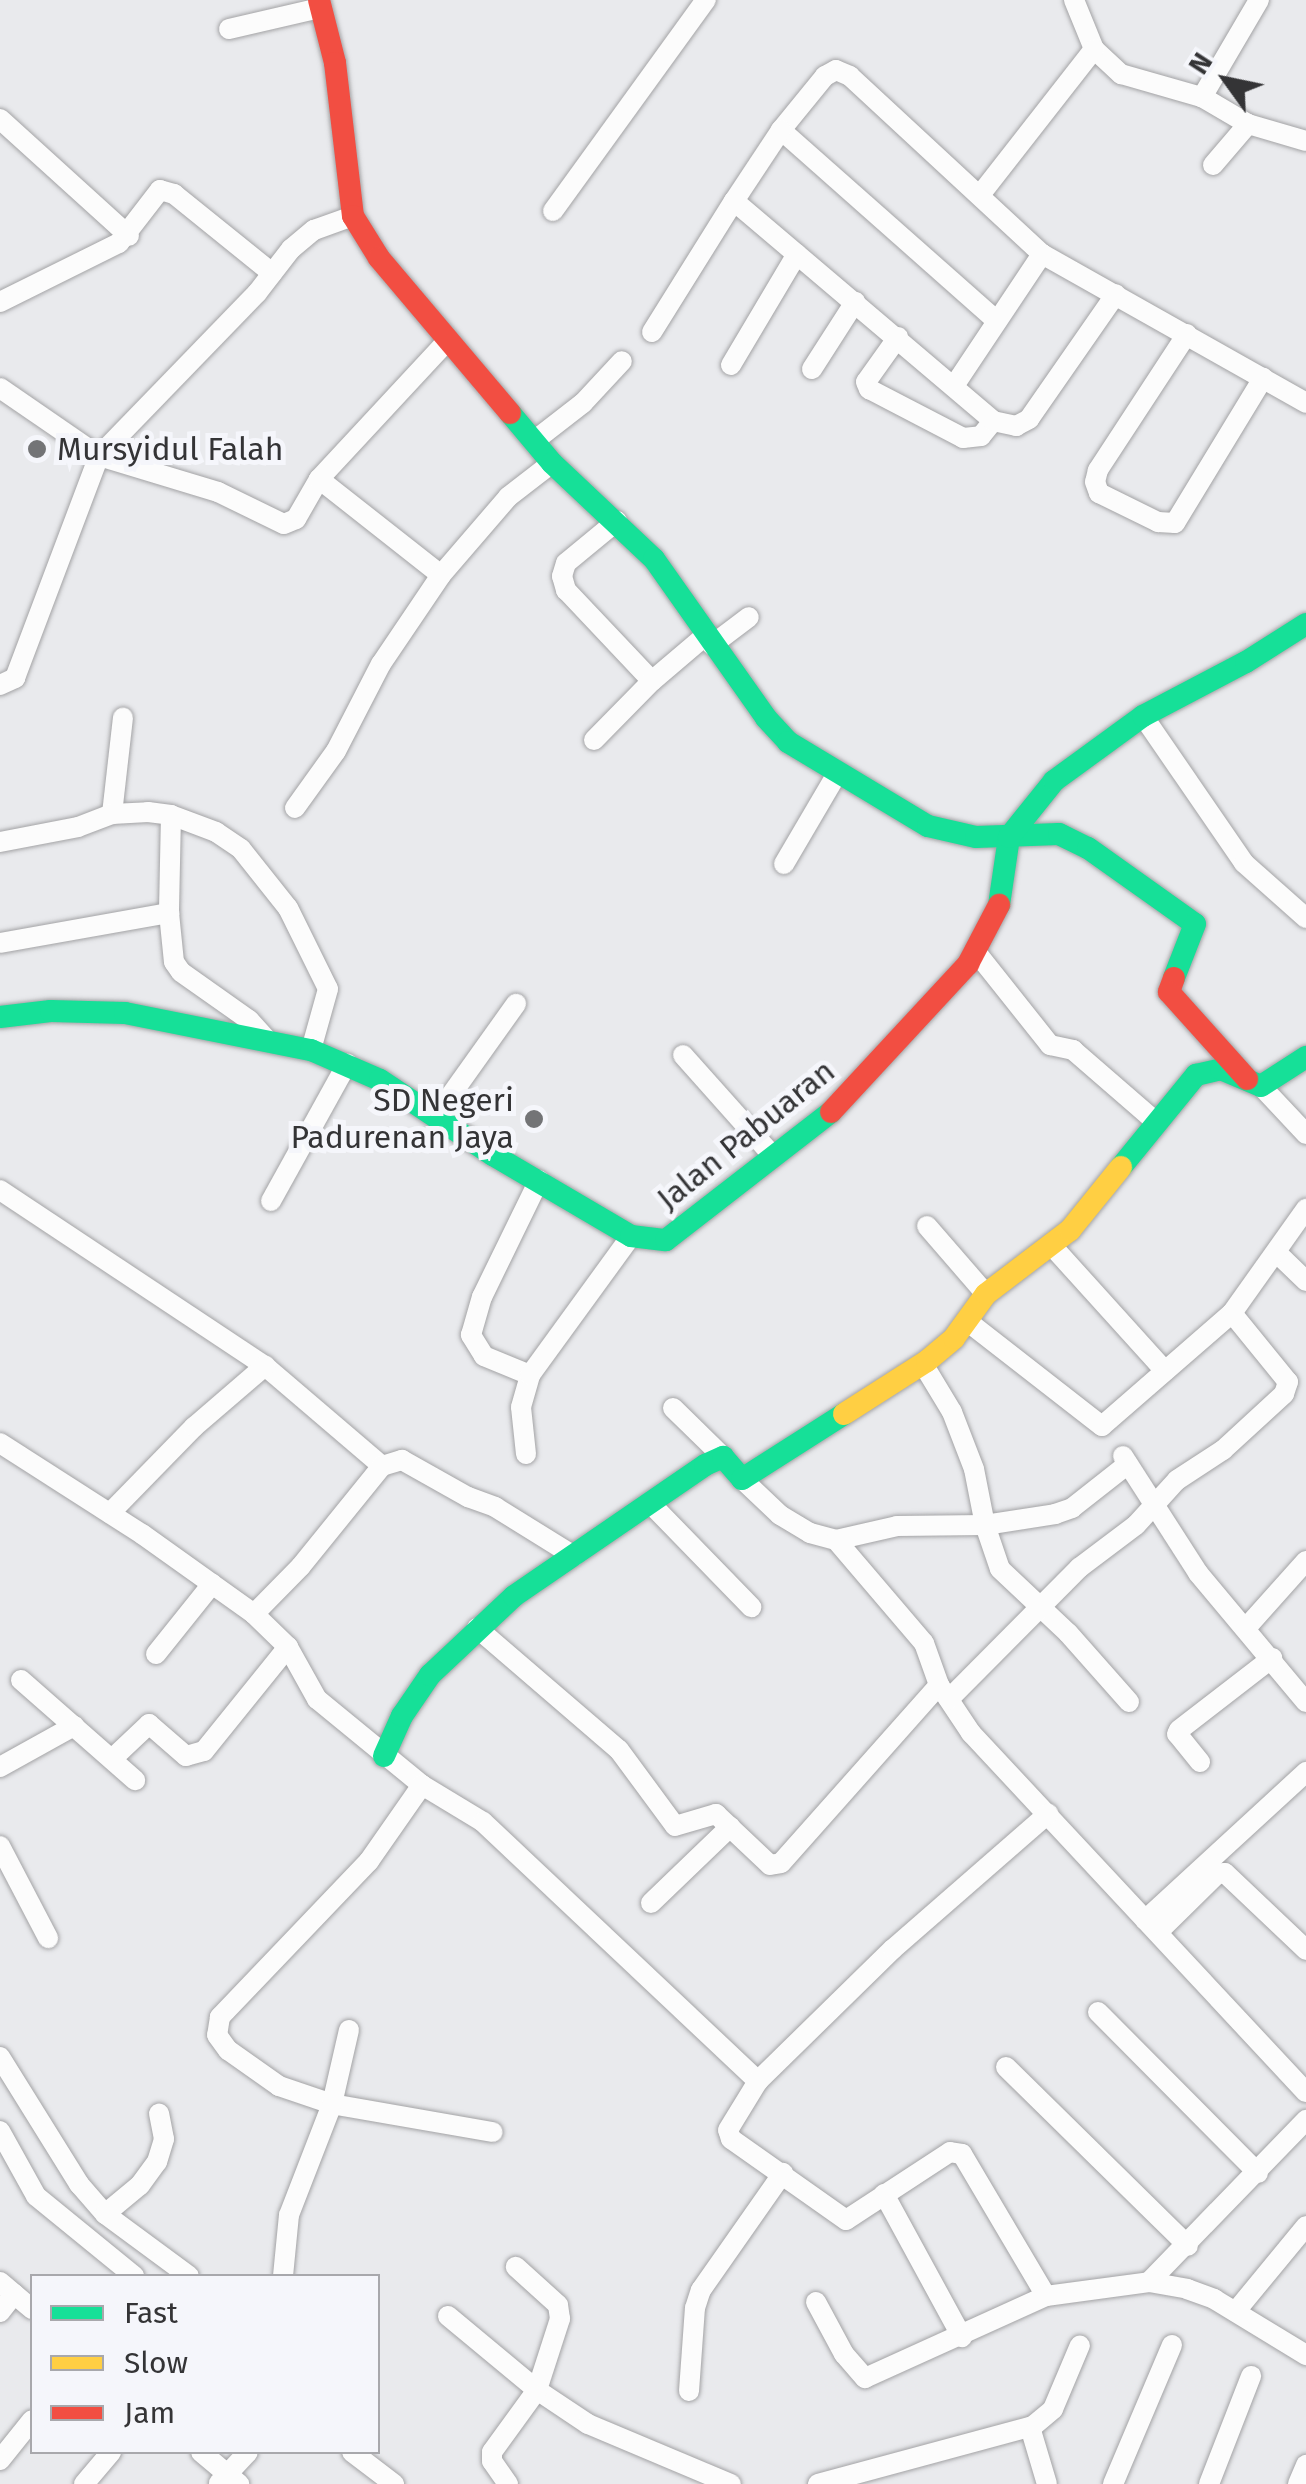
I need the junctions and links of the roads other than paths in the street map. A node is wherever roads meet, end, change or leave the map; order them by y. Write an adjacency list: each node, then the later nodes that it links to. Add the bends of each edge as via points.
1 (706, 0): 15 (street)
2 (1074, 0): 6 (street)
3 (1259, 0): 7 (street)
4 (319, 4): 5 (street); 16 (street, via 334,63)
5 (229, 29)
6 (1094, 48): 7 (street, via 1121,74); 13 (street)
7 (1202, 98): 9 (street)
8 (0, 120): 17 (street)
9 (1248, 124): 11 (street); 12 (street)
10 (781, 130): 13 (street, via 817,83 836,70); 14 (street); 24 (street)
11 (1306, 141)
12 (1214, 165)
13 (980, 196): 19 (street)
14 (734, 202): 18 (street); 25 (street)
15 (553, 211)
16 (353, 216): 20 (street, via 314,230); 28 (street)
17 (129, 236): 20 (street, via 160,190 174,194); 22 (street)
18 (798, 254): 23 (street); 30 (street)
19 (1042, 254): 21 (street); 24 (street)
20 (272, 273): 38 (street)
21 (1116, 294): 26 (street); 36 (street, via 1030,419 1016,426)
22 (0, 302)
23 (855, 302): 27 (street); 31 (street)
24 (997, 321): 33 (street)
25 (652, 332)
26 (1187, 334): 32 (street); 32 (street, via 1098,470 1100,493 1158,522 1175,523)
27 (898, 337): 33 (street); 36 (street, via 866,382 868,389 963,438 981,436)
28 (448, 340): 37 (street); 40 (street)
29 (622, 361): 37 (street)
30 (731, 364)
31 (812, 369)
32 (1263, 378): 35 (street)
33 (954, 386): 36 (street)
34 (0, 388): 38 (street)
35 (1306, 403)
36 (993, 421)
37 (534, 442): 39 (street)
38 (99, 456): 40 (street, via 218,492 278,524 296,520); 47 (street, via 15,678)
39 (552, 463): 41 (street); 42 (street, via 508,497)
40 (319, 479): 42 (street)
41 (616, 521): 45 (street, via 654,559); 46 (street, via 566,563 562,576 566,590)
42 (441, 575): 52 (street)
43 (749, 617): 45 (street)
44 (1306, 624): 48 (street, Jalan Pabuaran)
45 (708, 640): 46 (street); 51 (street, via 788,742)
46 (652, 681): 50 (street)
47 (0, 685)
48 (1143, 716): 55 (street, Jalan Pabuaran, via 1054,781); 59 (street, via 1244,863)
49 (123, 718): 53 (street)
50 (594, 740)
51 (838, 772): 55 (street, via 928,826); 57 (street)
52 (296, 808)
53 (112, 814): 54 (street); 56 (street)
54 (171, 814): 58 (street); 65 (street, via 241,849 288,908 328,989)
55 (1009, 838): 61 (street, Jalan Pabuaran, via 998,913); 69 (street, via 1058,834 1195,924 1169,992)
56 (0, 842)
57 (784, 864)
58 (169, 913): 60 (street); 64 (street, via 177,968)
59 (1306, 918)
60 (0, 943)
61 (976, 952): 71 (street, via 1050,1045 1073,1050 1099,1069); 73 (street, Jalan Pabuaran, via 858,1088)
62 (516, 1004): 70 (street)
63 (0, 1017): 64 (street, Jalan Pabuaran, via 125,1013)
64 (270, 1044): 65 (street, Jalan Pabuaran)
65 (311, 1050): 68 (street, Jalan Pabuaran)
66 (683, 1055): 73 (street)
67 (1306, 1057): 69 (street)
68 (346, 1064): 70 (street, Jalan Pabuaran); 76 (street)
69 (1254, 1082): 71 (street, via 1220,1070 1196,1075); 72 (street)
70 (436, 1116): 74 (street, Jalan Pabuaran)
71 (1155, 1122): 80 (street)
72 (1306, 1134)
73 (772, 1154): 79 (street, Jalan Pabuaran, via 666,1240)
74 (539, 1180): 79 (street, Jalan Pabuaran); 89 (street, via 482,1296 471,1335 484,1356)
75 (0, 1190): 87 (street)
76 (271, 1201)
77 (1306, 1209): 81 (street)
78 (927, 1226): 83 (street)
79 (632, 1236): 89 (street)
80 (1053, 1247): 83 (street); 88 (street)
81 (1278, 1254): 82 (street); 84 (street)
82 (1306, 1281)
83 (986, 1294): 85 (street)
84 (1232, 1313): 88 (street); 97 (street, via 1288,1382 1284,1394)
85 (967, 1321): 86 (street); 88 (street, via 1098,1426)
86 (924, 1364): 95 (street); 99 (street, via 974,1469)
87 (265, 1366): 94 (street); 98 (street)
88 (1165, 1371)
89 (530, 1375): 92 (street, via 520,1407)
90 (673, 1408): 93 (street)
91 (0, 1443): 98 (street)
92 (526, 1454)
93 (723, 1457): 95 (street); 96 (street)
94 (382, 1466): 101 (street, via 402,1460 421,1467); 106 (street)
95 (742, 1479): 100 (street, via 780,1515)
96 (651, 1504): 101 (street); 104 (street)
97 (1153, 1506): 99 (street, via 1125,1460 1072,1508); 105 (street); 108 (street)
98 (110, 1513): 103 (street)
99 (985, 1525): 100 (street, via 897,1526); 105 (street, via 1000,1569)
100 (836, 1540): 113 (street, via 924,1643)
101 (574, 1556): 107 (street)
102 (1306, 1562): 108 (street)
103 (212, 1584): 106 (street); 110 (street)
104 (751, 1607)
105 (1042, 1609): 113 (street); 114 (street)
106 (254, 1614): 109 (street)
107 (477, 1628): 117 (street, via 430,1675); 125 (street, via 619,1750 676,1826 711,1813)
108 (1246, 1628): 111 (street)
109 (288, 1647): 117 (street, via 317,1699); 118 (street, via 204,1751 186,1756 149,1724)
110 (156, 1654)
111 (1272, 1658): 115 (street); 119 (street, via 1179,1730)
112 (22, 1680): 116 (street)
113 (944, 1692): 124 (street, via 972,1733); 125 (street, via 780,1863 766,1863)
114 (1129, 1702)
115 (1306, 1702)
116 (74, 1726): 118 (street); 120 (street)
117 (384, 1756): 123 (street)
118 (112, 1760): 122 (street)
119 (1200, 1762)
120 (0, 1767)
121 (1306, 1772): 128 (street)
122 (135, 1780)
123 (422, 1785): 135 (street, via 482,1822); 137 (street, via 369,1861 220,2018 217,2035 228,2050 280,2086)
124 (1048, 1814): 128 (street); 135 (street, via 893,1949)
125 (730, 1827): 127 (street)
126 (0, 1846): 129 (street)
127 (651, 1904)
128 (1152, 1926): 130 (street, via 1225,1872); 136 (street)
129 (48, 1938)
130 (1306, 1950)
131 (1098, 2012): 143 (street)
132 (349, 2030): 137 (street)
133 (0, 2056): 145 (street, via 78,2184)
134 (1006, 2067): 147 (street)
135 (758, 2081): 142 (street, via 728,2130)
136 (1306, 2092)
137 (332, 2104): 141 (street); 151 (street, via 289,2214)
138 (159, 2113): 145 (street, via 164,2139 157,2162)
139 (1306, 2120): 143 (street)
140 (0, 2131): 149 (street, via 36,2196)
141 (494, 2132)
142 (783, 2173): 144 (street, via 846,2220); 166 (street, via 701,2290)
143 (1258, 2173): 147 (street)
144 (884, 2194): 154 (street, via 950,2152 962,2154); 160 (street)
145 (105, 2214): 150 (street)
146 (1306, 2226): 157 (street)
147 (1188, 2246): 152 (street)
148 (516, 2266): 165 (street, via 558,2304 560,2319)
149 (132, 2274)
150 (185, 2274)
151 (283, 2274)
152 (1149, 2282): 154 (street); 157 (street, via 1187,2289)
153 (7, 2288): 156 (street); 158 (street)
154 (1046, 2296): 160 (street)
155 (816, 2302): 160 (street, via 865,2378)
156 (30, 2308)
157 (1236, 2311): 163 (street)
158 (0, 2312)
159 (448, 2316): 165 (street)
160 (962, 2337)
161 (1172, 2345): 182 (street)
162 (1080, 2346): 168 (street, via 1053,2410)
163 (1306, 2355)
164 (1251, 2376): 183 (street)
165 (538, 2390): 178 (street, via 492,2452); 179 (street, via 588,2424)
166 (688, 2391)
167 (30, 2422): 173 (street)
168 (1030, 2427): 180 (street); 181 (street)
169 (109, 2454): 176 (street)
170 (203, 2454): 175 (street)
171 (247, 2454): 175 (street)
172 (355, 2454): 177 (street)
173 (0, 2460)
174 (1306, 2466): 184 (street)
175 (228, 2481)
176 (84, 2484)
177 (394, 2484)
178 (508, 2484)
179 (731, 2484)
180 (818, 2484)
181 (1047, 2484)
182 (1113, 2484)
183 (1209, 2484)
184 (1298, 2484)

